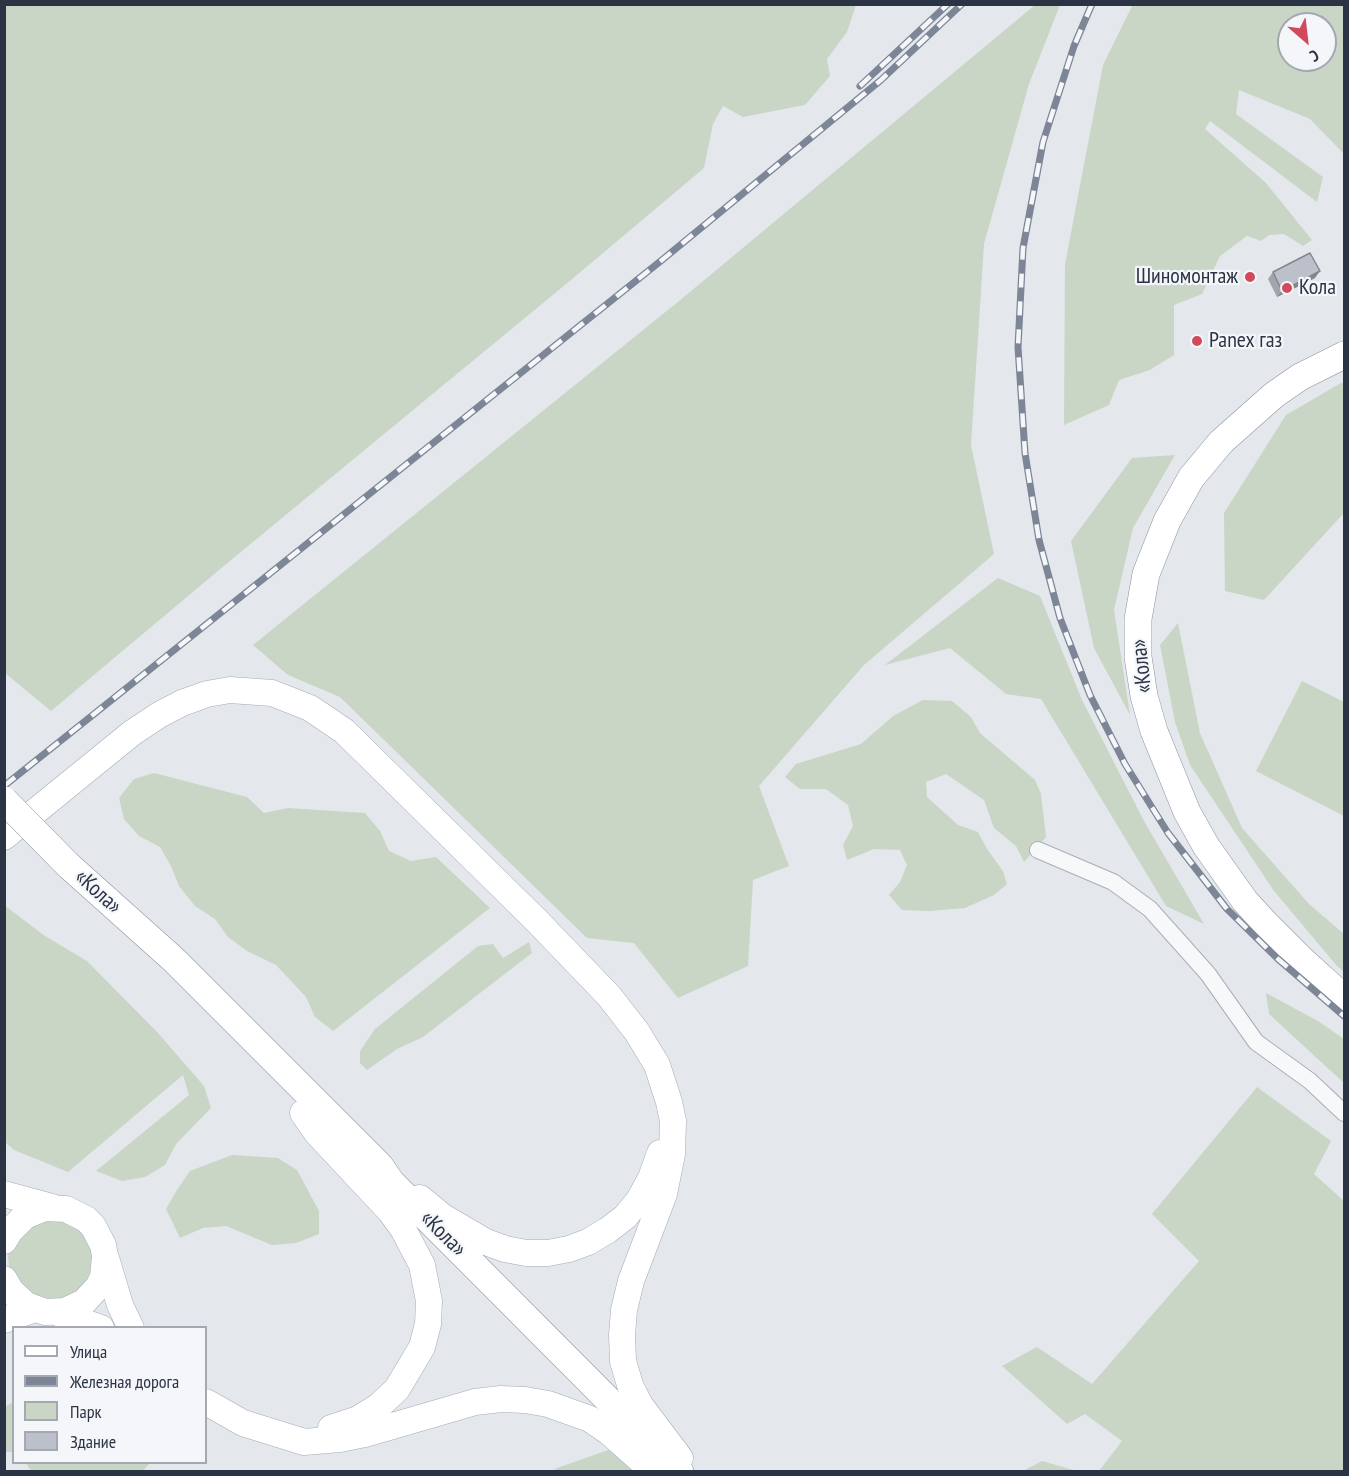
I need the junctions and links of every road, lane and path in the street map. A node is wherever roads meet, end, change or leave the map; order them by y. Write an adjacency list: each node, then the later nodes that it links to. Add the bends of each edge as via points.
1 (1344, 355): 6 (highway, «Кола», via 1274,395 1221,442 1191,478 1167,521 1146,574 1138,619 1138,657 1154,731 1187,813 1206,846 1245,901)
2 (4, 800): 5 (highway, bridge)
3 (4, 837): 7 (main road, via 132,733 182,703 230,690 272,693 291,699 344,731 538,922 625,1016 650,1051)
4 (1038, 850): 9 (street, via 1113,882 1150,909 1208,974 1256,1042 1310,1081)
5 (68, 865): 8 (highway, «Кола», via 161,970); 10 (highway, «Кола», via 173,959)
6 (1344, 998)
7 (663, 1081): 10 (main road, via 659,1158 639,1200 608,1230 569,1249 526,1253 486,1242 443,1217); 25 (main road, via 673,1121 672,1154 663,1194 631,1281 622,1335 630,1385 640,1405)
8 (303, 1113): 21 (main road, via 390,1211 413,1246 427,1282 428,1324 410,1369 379,1406 339,1426); 23 (highway, «Кола», via 321,1126)
9 (1344, 1113)
10 (380, 1166): 24 (highway, «Кола», via 391,1182)
11 (4, 1194): 12 (main road)
12 (56, 1208): 13 (main road, via 25,1216); 14 (main road, via 86,1219 99,1235)
13 (4, 1241)
14 (105, 1256): 16 (main road, via 103,1277 91,1296 75,1308); 19 (main road)
15 (4, 1279): 16 (main road, via 18,1298)
16 (45, 1311): 17 (main road); 18 (main road)
17 (4, 1320)
18 (94, 1326)
19 (130, 1326)
20 (207, 1403): 21 (main road, via 243,1423)
21 (280, 1436): 22 (main road, via 304,1442 340,1439 475,1402 525,1400 590,1419)
22 (654, 1472)
23 (667, 1472)
24 (680, 1472)
25 (692, 1472)

